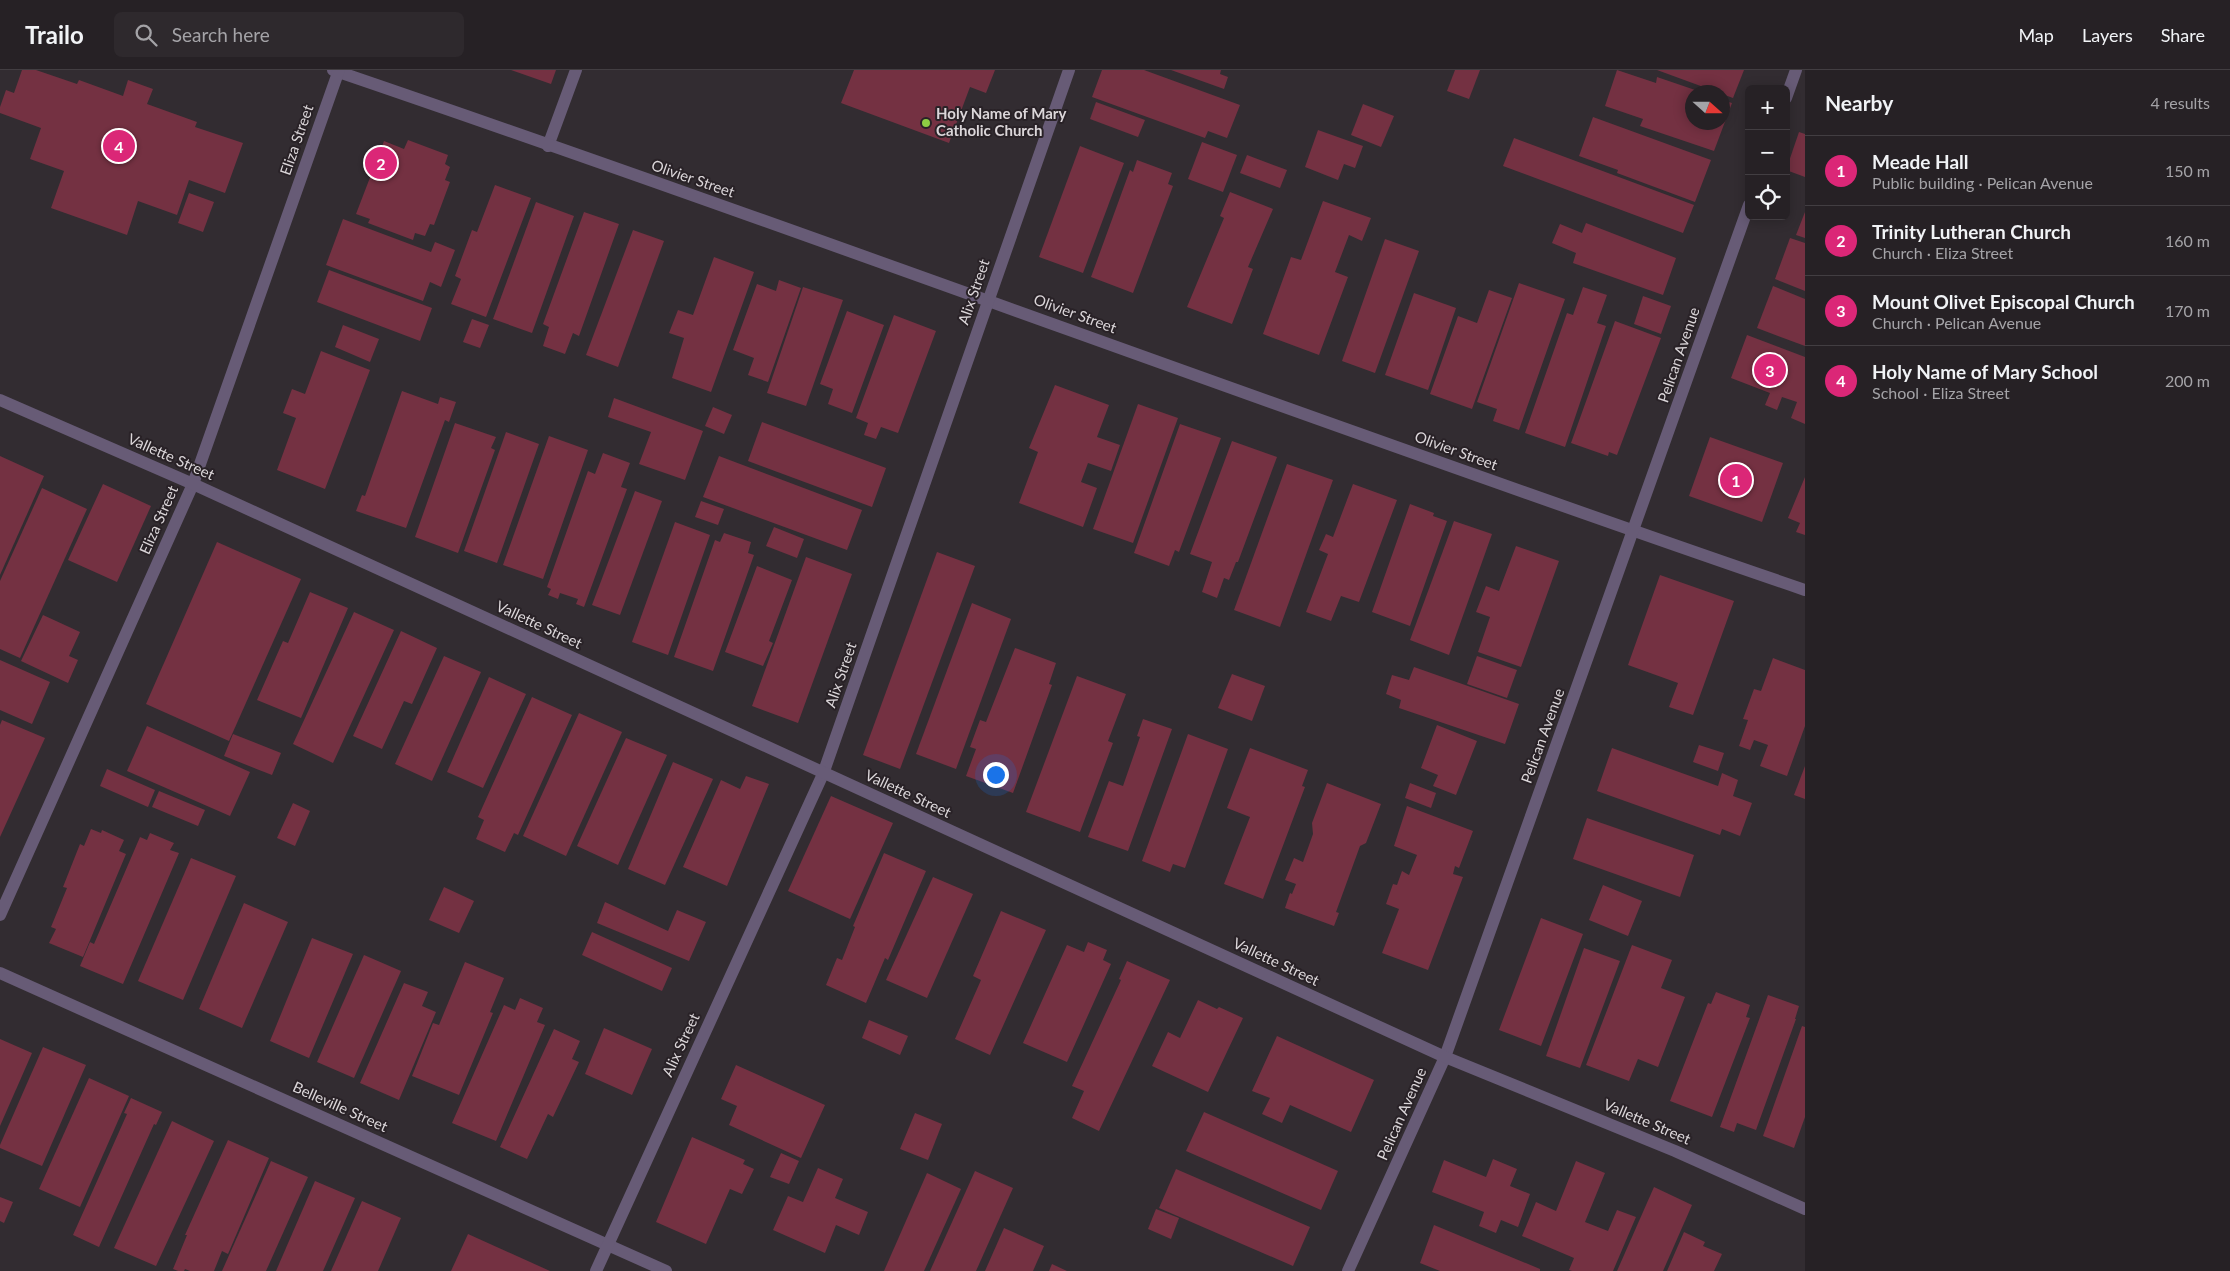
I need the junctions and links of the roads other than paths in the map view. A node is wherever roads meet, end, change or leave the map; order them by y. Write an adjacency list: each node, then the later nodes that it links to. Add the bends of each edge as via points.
1 (337, 70): 6 (street, Olivier Street); 10 (street, Eliza Street)
2 (576, 70): 6 (street)
3 (1069, 70): 8 (street, Alix Street)
4 (1796, 70): 5 (street)
5 (1790, 87)
6 (548, 146): 8 (street, Olivier Street)
7 (1745, 216): 11 (street, Pelican Avenue)
8 (989, 300): 11 (street, Olivier Street); 13 (street, Alix Street)
9 (0, 400): 10 (street, Vallette Street)
10 (193, 484): 13 (street, Vallette Street); 14 (street, Eliza Street)
11 (1634, 532): 12 (street, Olivier Street); 16 (street, Pelican Avenue)
12 (1805, 590)
13 (823, 774): 16 (street, Vallette Street); 18 (street, Alix Street)
14 (0, 915)
15 (0, 973): 18 (street, Belleville Street)
16 (1445, 1057): 17 (street, Vallette Street, via 1675,1151); 21 (street, Pelican Avenue)
17 (1805, 1209)
18 (607, 1245): 19 (street, Alix Street); 20 (street, Belleville Street)
19 (596, 1271)
20 (666, 1271)
21 (1348, 1271)

